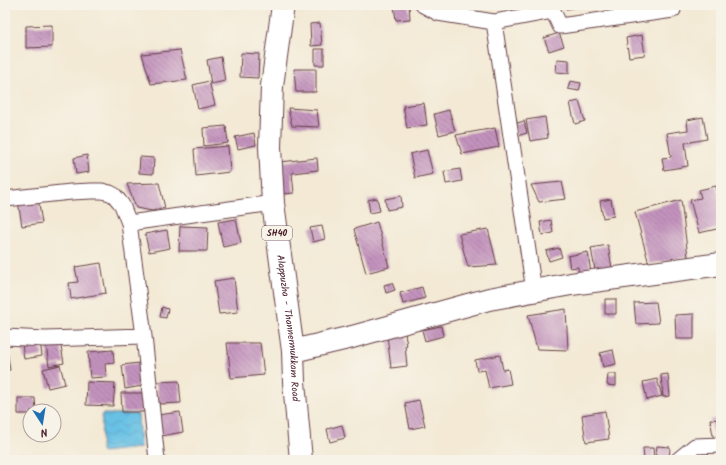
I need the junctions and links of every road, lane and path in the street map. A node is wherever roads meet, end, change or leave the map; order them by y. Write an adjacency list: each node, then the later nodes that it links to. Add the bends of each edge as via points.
1 (283, 5): 7 (main road, Alappuzha - Thannermukkam Road / SH40, via 272,86 270,147)
2 (423, 5): 5 (street, via 438,13)
3 (671, 5): 4 (street, via 673,10 560,26)
4 (553, 8): 5 (street)
5 (494, 22): 10 (street)
6 (5, 199): 8 (street, via 70,192 106,192 119,201)
7 (273, 203): 8 (street); 13 (main road, Alappuzha - Thannermukkam Road / SH40)
8 (129, 223): 11 (street)
9 (721, 264): 10 (main road)
10 (534, 291): 13 (main road, via 489,299)
11 (144, 336): 12 (street, via 45,339); 15 (street)
12 (5, 337)
13 (294, 352): 16 (main road, Alappuzha - Thannermukkam Road / SH40)
14 (721, 444): 17 (street, via 695,446)
15 (157, 460)
16 (301, 460)
17 (678, 460)

